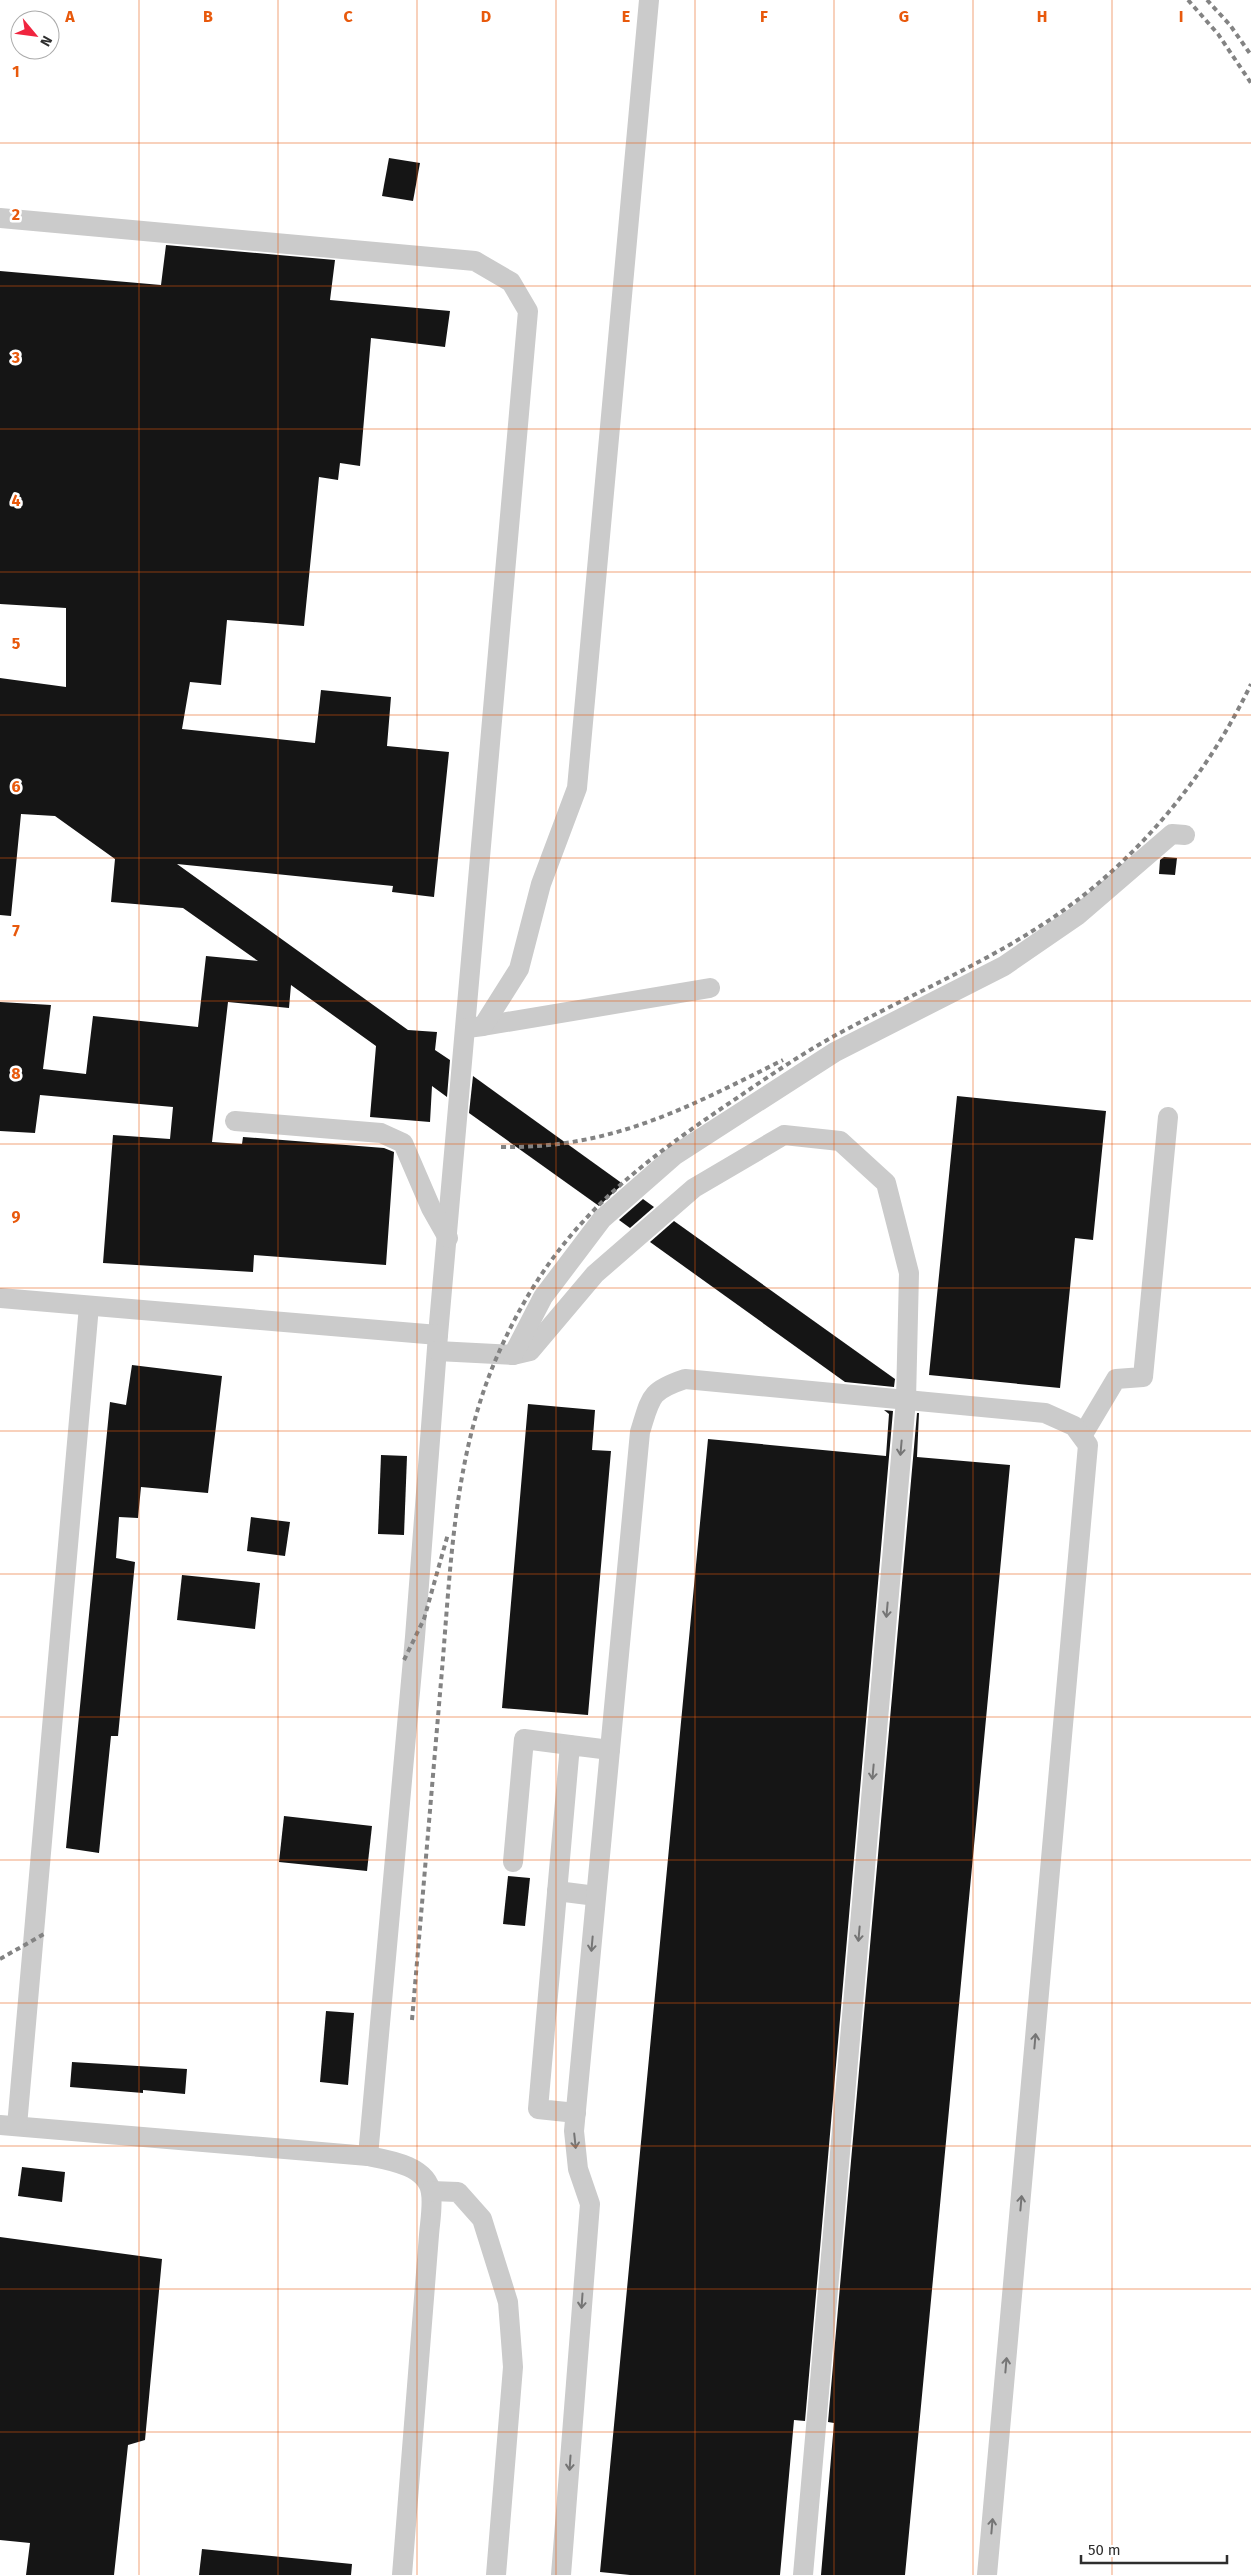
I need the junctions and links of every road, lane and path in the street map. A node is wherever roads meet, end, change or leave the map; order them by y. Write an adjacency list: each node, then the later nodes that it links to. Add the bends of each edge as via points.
1 (649, 0): 5 (street, via 577,788 541,884 519,970)
2 (0, 218): 5 (street, via 475,261 511,282 528,311)
3 (1186, 834): 12 (street, via 1172,834 1078,915 1004,966 836,1052 675,1155 602,1219 543,1297)
4 (710, 988): 5 (street)
5 (475, 1027): 8 (street)
6 (1168, 1117): 14 (street, via 1143,1377 1116,1380)
7 (235, 1121): 8 (street, via 381,1133 403,1143 431,1208)
8 (448, 1238): 11 (street)
9 (0, 1298): 10 (street)
10 (89, 1306): 11 (street); 21 (street)
11 (438, 1343): 12 (street); 22 (street)
12 (513, 1354): 13 (street, via 530,1352 594,1274 694,1188 784,1135 840,1141 886,1183 909,1273)
13 (906, 1400): 14 (street, via 1045,1413 1074,1426); 16 (street, via 685,1379 661,1387 650,1401 640,1432); 27 (street, one-way to 27)
14 (1082, 1436): 28 (street, one-way to 14, via 1088,1445)
15 (570, 1745): 16 (street); 17 (street, via 524,1739); 18 (street)
16 (610, 1750): 19 (street)
17 (513, 1862)
18 (557, 1891): 19 (street); 20 (street, via 538,2109)
19 (596, 1896): 20 (street, one-way to 20)
20 (576, 2113): 26 (street, one-way to 26, via 574,2131 578,2170 590,2204)
21 (8, 2126): 22 (street)
22 (368, 2156): 23 (street, via 399,2162 420,2174)
23 (431, 2191): 24 (street); 25 (street, via 458,2192 482,2219 508,2302 512,2367)
24 (402, 2575)
25 (496, 2575)
26 (561, 2575)
27 (803, 2575)
28 (987, 2575)

